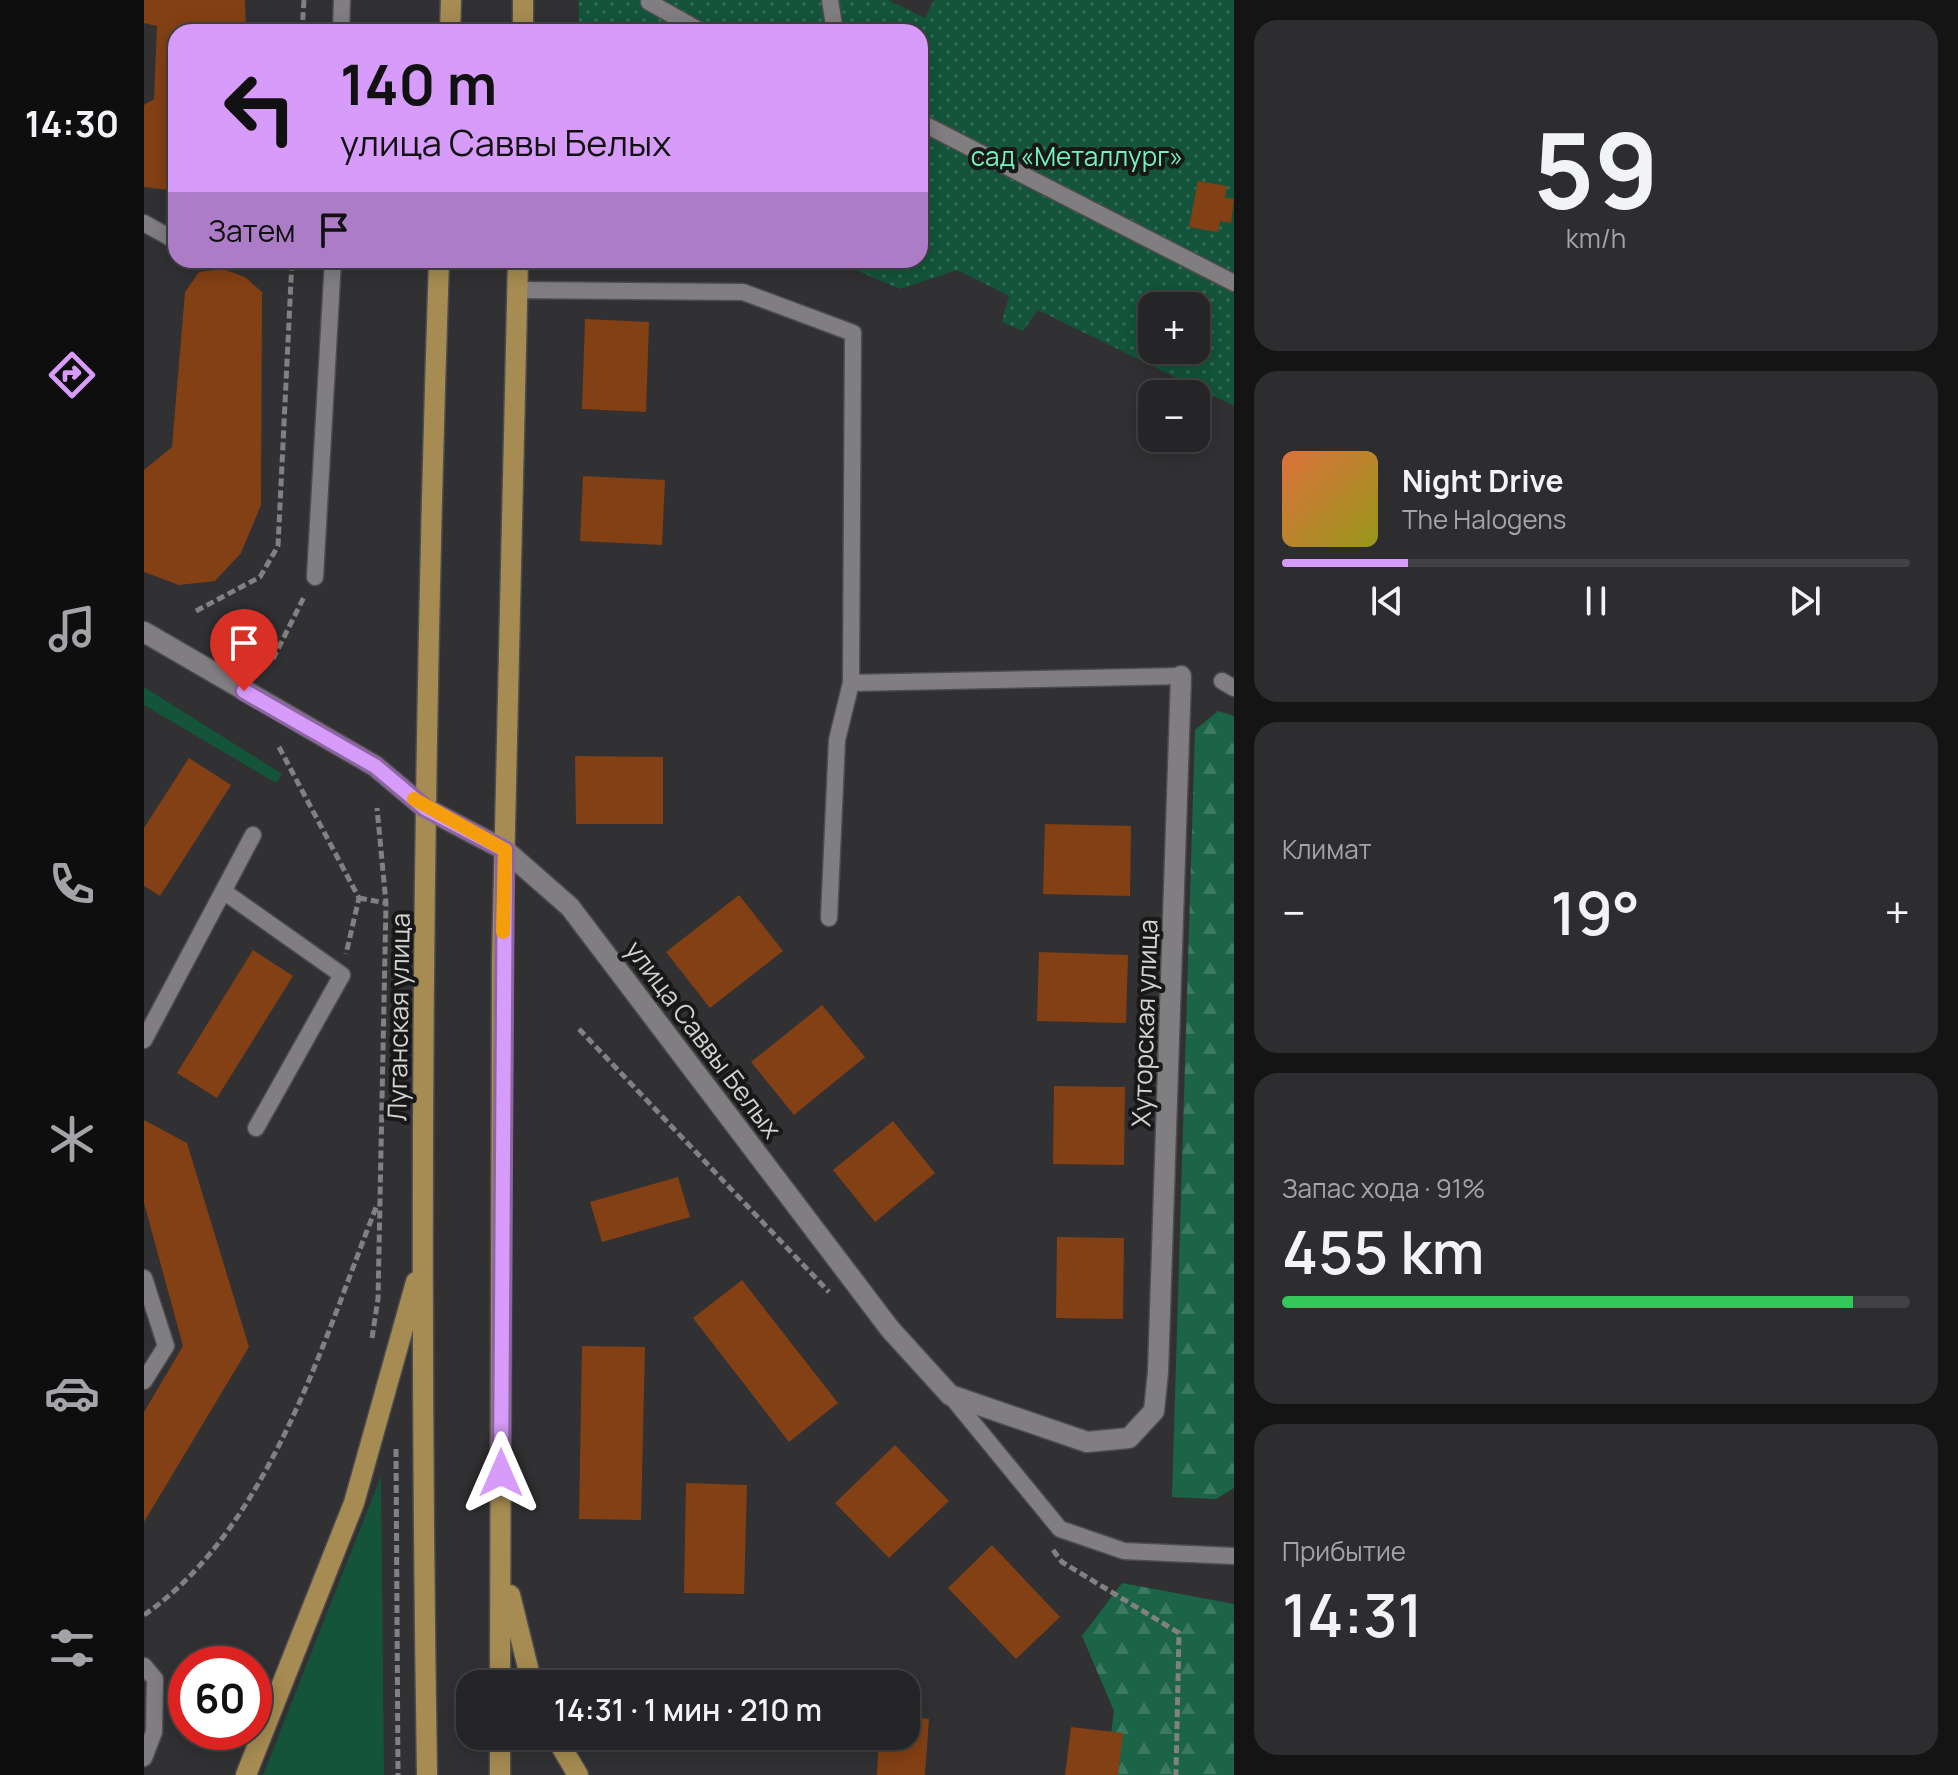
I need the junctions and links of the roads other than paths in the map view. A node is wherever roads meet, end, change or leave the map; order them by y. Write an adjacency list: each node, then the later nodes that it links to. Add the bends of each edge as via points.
1 (342, 0): 6 (lane)
2 (451, 0): 7 (main road)
3 (523, 0): 8 (main road)
4 (830, 0): 10 (lane)
5 (649, 2): 9 (lane)
6 (341, 24)
7 (450, 24)
8 (523, 24)
9 (688, 24)
10 (834, 24)
11 (928, 126): 17 (lane)
12 (144, 223): 13 (lane)
13 (168, 236)
14 (333, 268): 19 (lane)
15 (439, 268): 23 (main road, Луганская улица)
16 (518, 268): 18 (main road)
17 (1234, 283)
18 (518, 290): 22 (lane, via 743,292 853,333); 25 (main road)
19 (315, 577)
20 (144, 632): 23 (street, улица Саввы Белых, via 375,766)
21 (1181, 676): 22 (lane); 32 (street, Хуторская улица)
22 (851, 683): 27 (lane, via 837,740)
23 (425, 808): 25 (street, улица Саввы Белых); 30 (main road, Луганская улица)
24 (253, 835): 26 (lane)
25 (505, 850): 34 (street, улица Саввы Белых, via 570,907 890,1329); 35 (main road)
26 (223, 891): 28 (lane); 29 (lane, via 342,975)
27 (829, 918)
28 (144, 1040)
29 (256, 1128)
30 (423, 1259): 43 (main road, via 354,1503); 44 (main road, Луганская улица)
31 (144, 1278): 33 (lane, via 166,1346)
32 (1158, 1372): 34 (street, улица Саввы Белых, via 1154,1411 1129,1438 1087,1442)
33 (144, 1381)
34 (950, 1395): 36 (lane, via 1060,1529 1124,1551)
35 (501, 1503): 38 (main road); 39 (main road, via 511,1609)
36 (1234, 1556)
37 (144, 1666): 42 (lane, via 155,1679 154,1732)
38 (500, 1670)
39 (528, 1670)
40 (500, 1750): 45 (main road)
41 (563, 1750): 46 (main road)
42 (144, 1758)
43 (246, 1775)
44 (427, 1775)
45 (500, 1775)
46 (578, 1775)

